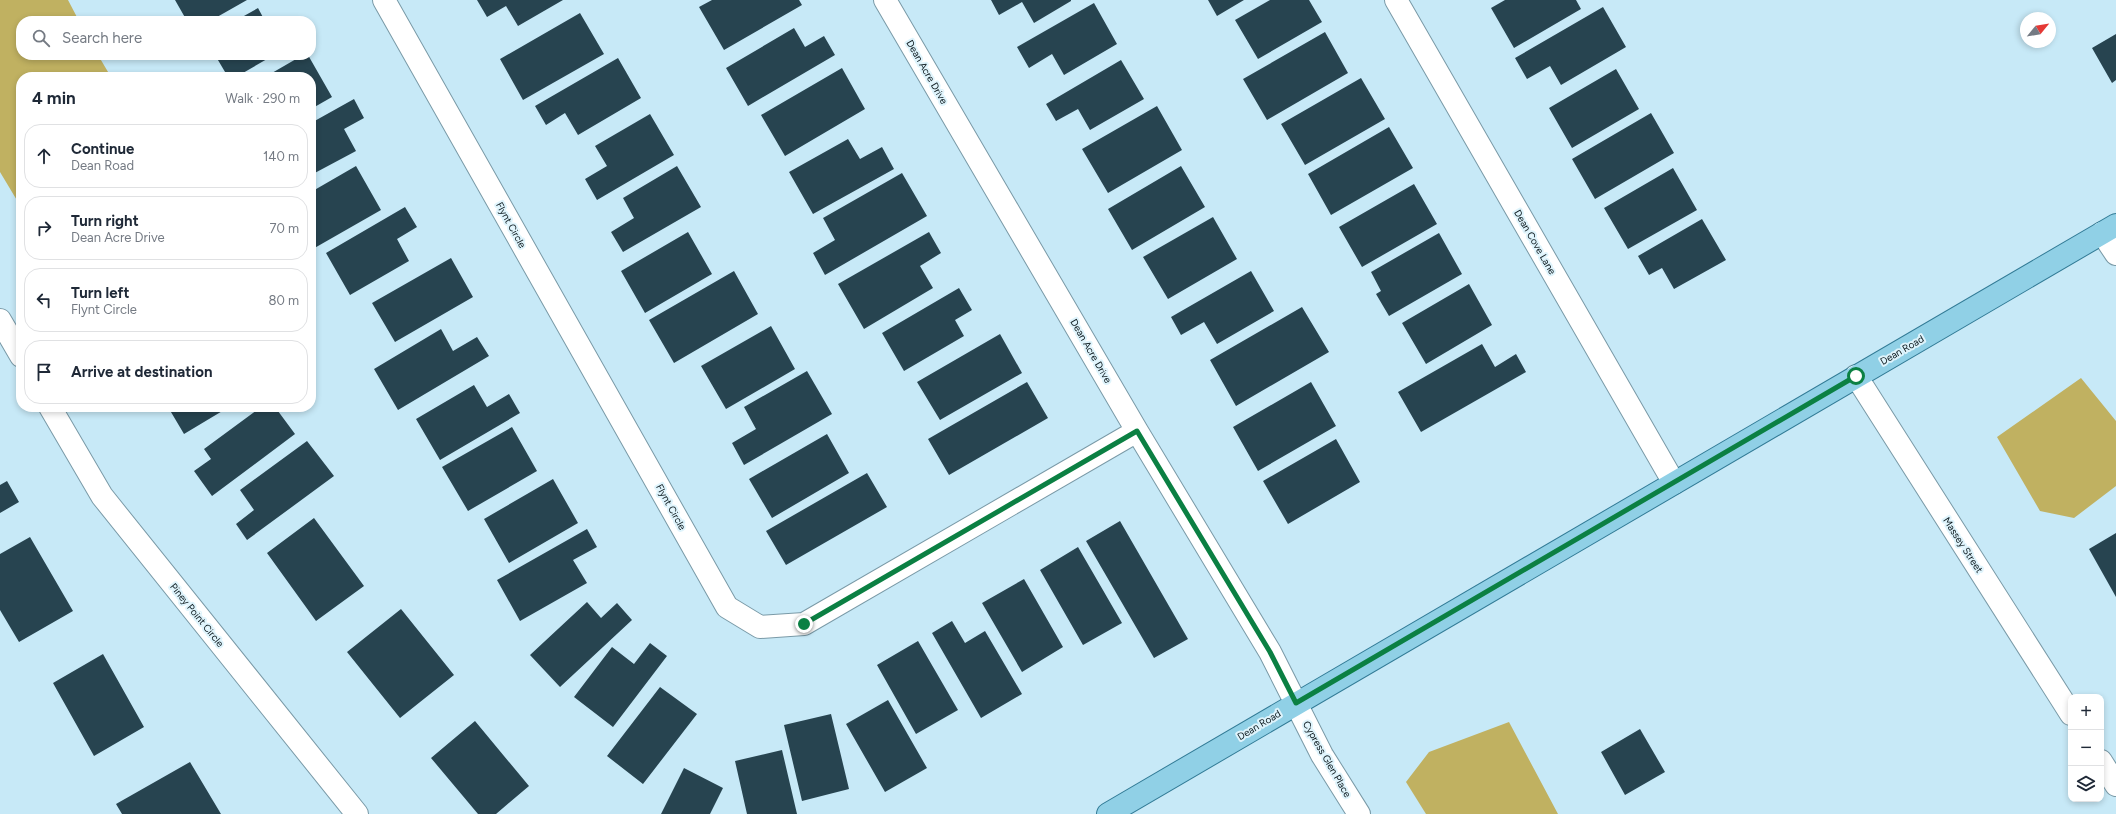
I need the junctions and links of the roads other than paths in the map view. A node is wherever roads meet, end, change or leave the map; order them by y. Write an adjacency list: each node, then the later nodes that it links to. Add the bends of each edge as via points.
1 (384, 0): 10 (street, Flynt Circle, via 727,607 760,627 804,624)
2 (885, 0): 10 (street, Dean Acre Drive)
3 (1396, 0): 11 (street, Dean Cove Lane)
4 (2109, 229): 5 (street); 8 (main road, Dean Road)
5 (2116, 254)
6 (0, 320): 7 (street)
7 (16, 347)
8 (1856, 376): 11 (main road, Dean Road); 13 (street, Massey Street)
9 (53, 412): 16 (street, Piney Point Circle, via 102,496)
10 (1137, 431): 12 (street, Dean Acre Drive, via 1270,652)
11 (1674, 483): 12 (main road, Dean Road)
12 (1296, 703): 17 (main road, Dean Road); 18 (street, Cypress Glen Place, via 1322,755)
13 (2068, 709)
14 (2104, 766): 15 (street)
15 (2116, 785)
16 (357, 814)
17 (1108, 814)
18 (1359, 814)

